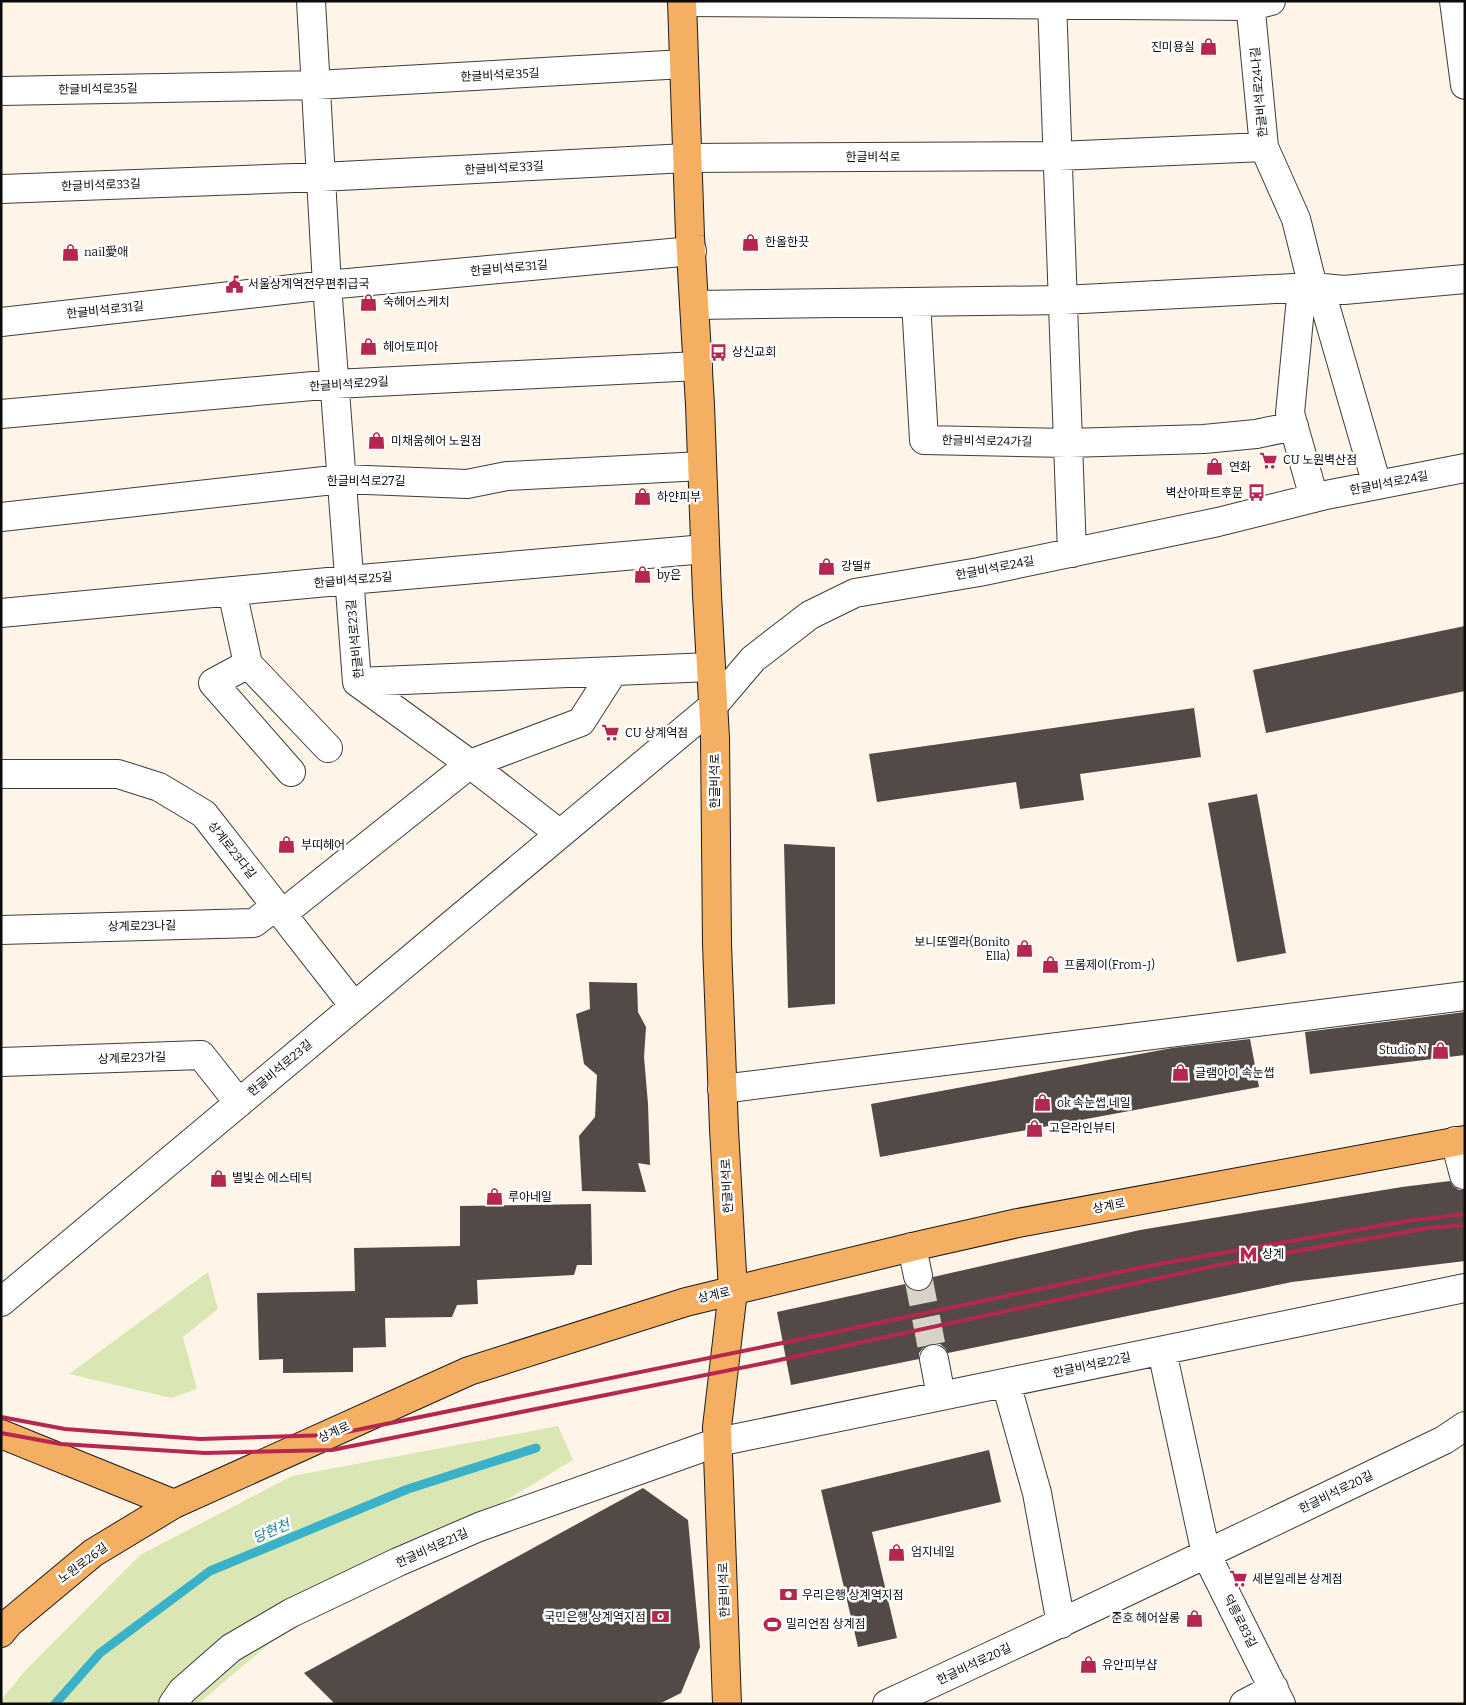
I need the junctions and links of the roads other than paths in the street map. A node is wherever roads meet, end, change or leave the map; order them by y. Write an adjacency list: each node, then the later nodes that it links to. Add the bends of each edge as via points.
1 (310, 1): 8 (street)
2 (1454, 1): 7 (street)
3 (682, 2): 4 (street); 6 (main road, 한글비석로)
4 (1052, 3): 5 (street); 11 (street)
5 (1257, 3): 10 (street, 한글비석로24나길)
6 (684, 64): 8 (street, 한글비석로35길); 12 (main road, 한글비석로)
7 (1464, 75)
8 (316, 85): 9 (street, 한글비석로35길); 13 (street)
9 (1, 91)
10 (1264, 148): 11 (street); 18 (street, 한글비석로24나길, via 1296,219)
11 (1058, 156): 12 (street, 한글비석로); 19 (street)
12 (688, 158): 13 (street, 한글비석로33길); 15 (main road, 한글비석로)
13 (321, 178): 14 (street, 한글비석로33길); 17 (street)
14 (1, 189)
15 (692, 251): 17 (street, 한글비석로31길); 21 (main road, 한글비석로)
16 (1465, 279): 18 (street, via 1344,290)
17 (327, 285): 22 (street, 한글비석로31길); 24 (street, 한글비석로23길)
18 (1312, 287): 19 (street); 26 (street, via 1290,413); 31 (street, 한글비석로24나길)
19 (1063, 300): 20 (street); 27 (street)
20 (916, 302): 21 (street); 27 (street, 한글비석로24가길, via 924,440)
21 (695, 305): 23 (main road, 한글비석로)
22 (1, 322)
23 (698, 366): 24 (street, 한글비석로29길); 28 (main road, 한글비석로)
24 (335, 384): 25 (street, 한글비석로29길); 30 (street, 한글비석로23길)
25 (1, 414)
26 (1294, 426): 27 (street, 한글비석로24가길, via 1204,439); 32 (street)
27 (1068, 443): 35 (street)
28 (702, 466): 30 (street, 한글비석로27길, via 507,476 468,484); 34 (main road, 한글비석로)
29 (1465, 468): 31 (street, 한글비석로24길)
30 (342, 479): 33 (street, 한글비석로27길); 36 (street, 한글비석로23길)
31 (1377, 485): 32 (street, 한글비석로24길)
32 (1314, 498): 35 (street, 한글비석로24길)
33 (1, 517)
34 (705, 549): 36 (street, 한글비석로25길); 40 (main road, 한글비석로)
35 (1072, 553): 43 (street, 한글비석로24길, via 855,593 810,615 753,660)
36 (350, 580): 37 (street, 한글비석로25길); 42 (street, 한글비석로23길)
37 (232, 591): 38 (street, 한글비석로25길); 39 (street)
38 (1, 613)
39 (248, 664): 44 (street); 46 (street, via 213,683)
40 (711, 667): 41 (street); 43 (main road, 한글비석로)
41 (613, 672): 42 (street); 45 (street, 상계로23나길, via 581,722)
42 (357, 682): 45 (street, 한글비석로23길)
43 (713, 706): 48 (street, 한글비석로23길); 54 (main road, 한글비석로)
44 (328, 748)
45 (470, 764): 48 (street, 한글비석로23길); 49 (street, 상계로23나길)
46 (291, 772)
47 (1, 774): 49 (street, 상계로23다길, via 118,774 159,787 204,814)
48 (560, 834): 52 (street, 한글비석로23길)
49 (279, 910): 50 (street, 상계로23나길, via 254,923); 52 (street, 상계로23다길)
50 (1, 930)
51 (1465, 996): 54 (street)
52 (354, 1006): 55 (street, 한글비석로23길)
53 (1, 1062): 55 (street, 상계로23가길, via 201,1055)
54 (722, 1089): 61 (main road, 한글비석로)
55 (239, 1103): 62 (street, 한글비석로23길)
56 (1460, 1140): 57 (street); 58 (main road, 상계로, via 1018,1223)
57 (1464, 1175)
58 (912, 1248): 59 (street); 61 (main road, 상계로)
59 (918, 1276)
60 (1465, 1288): 63 (street, 한글비석로22길)
61 (733, 1291): 69 (main road, 한글비석로); 70 (main road, 상계로, via 686,1302 469,1371)
62 (1, 1302)
63 (1162, 1350): 65 (street, 한글비석로22길); 71 (street)
64 (934, 1359): 66 (street)
65 (1006, 1383): 66 (street, 한글비석로22길); 72 (street, via 1036,1493)
66 (941, 1396): 69 (street, 한글비석로22길)
67 (1465, 1426): 71 (street, 한글비석로20길, via 1444,1440)
68 (1, 1434): 70 (main road)
69 (718, 1442): 75 (street, 한글비석로21길, via 479,1527 291,1613 231,1648); 76 (main road, 한글비석로)
70 (174, 1504): 73 (main road, 노원로26길, via 93,1553 8,1623)
71 (1206, 1554): 72 (street, 한글비석로20길); 74 (street, 덕릉로83길)
72 (1061, 1624): 77 (street, 한글비석로20길)
73 (1, 1633)
74 (1278, 1696): 78 (street, 덕릉로83길)
75 (173, 1704)
76 (727, 1704)
77 (887, 1704)
78 (1244, 1704)

